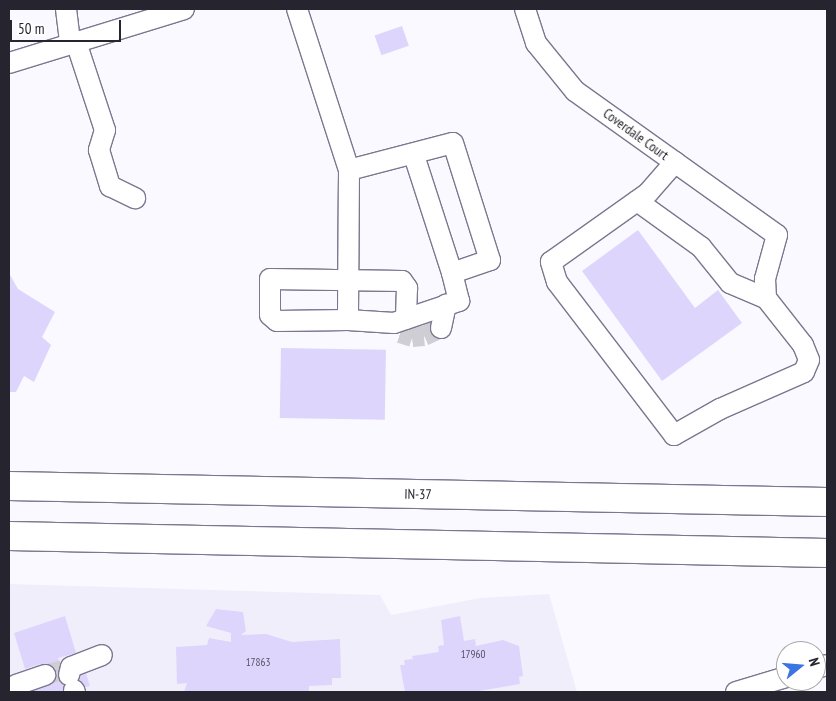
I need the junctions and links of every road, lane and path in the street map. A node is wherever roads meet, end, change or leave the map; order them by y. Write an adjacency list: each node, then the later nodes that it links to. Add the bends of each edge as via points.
1 (66, 9): 5 (street)
2 (184, 9): 5 (street)
3 (297, 9): 9 (street)
4 (525, 9): 8 (street, Coverdale Court, via 536,43 575,91)
5 (73, 43): 6 (street); 10 (street, via 105,130 99,150 110,186)
6 (9, 63)
7 (414, 155): 9 (street); 12 (street); 12 (street, via 453,143 490,260)
8 (675, 162): 11 (street); 14 (street, Coverdale Court, via 776,234 765,278)
9 (349, 170): 13 (street)
10 (135, 198)
11 (637, 201): 14 (street, via 701,247 730,283); 14 (street, via 551,262 557,282 674,435 720,409 804,372 809,360 804,345)
12 (452, 273): 15 (street, via 459,301)
13 (348, 279): 16 (street); 16 (street, via 270,279 269,306 270,315 277,321); 17 (street, via 402,281 407,288)
14 (766, 298)
15 (446, 305): 17 (street); 18 (street)
16 (348, 320): 17 (street)
17 (400, 325)
18 (441, 328)
19 (9, 486): 20 (highway, IN-37)
20 (827, 502)
21 (9, 536): 22 (highway)
22 (827, 553)
23 (102, 655): 24 (street)
24 (66, 678): 26 (street)
25 (776, 680): 27 (street)
26 (16, 684)
27 (736, 692)

